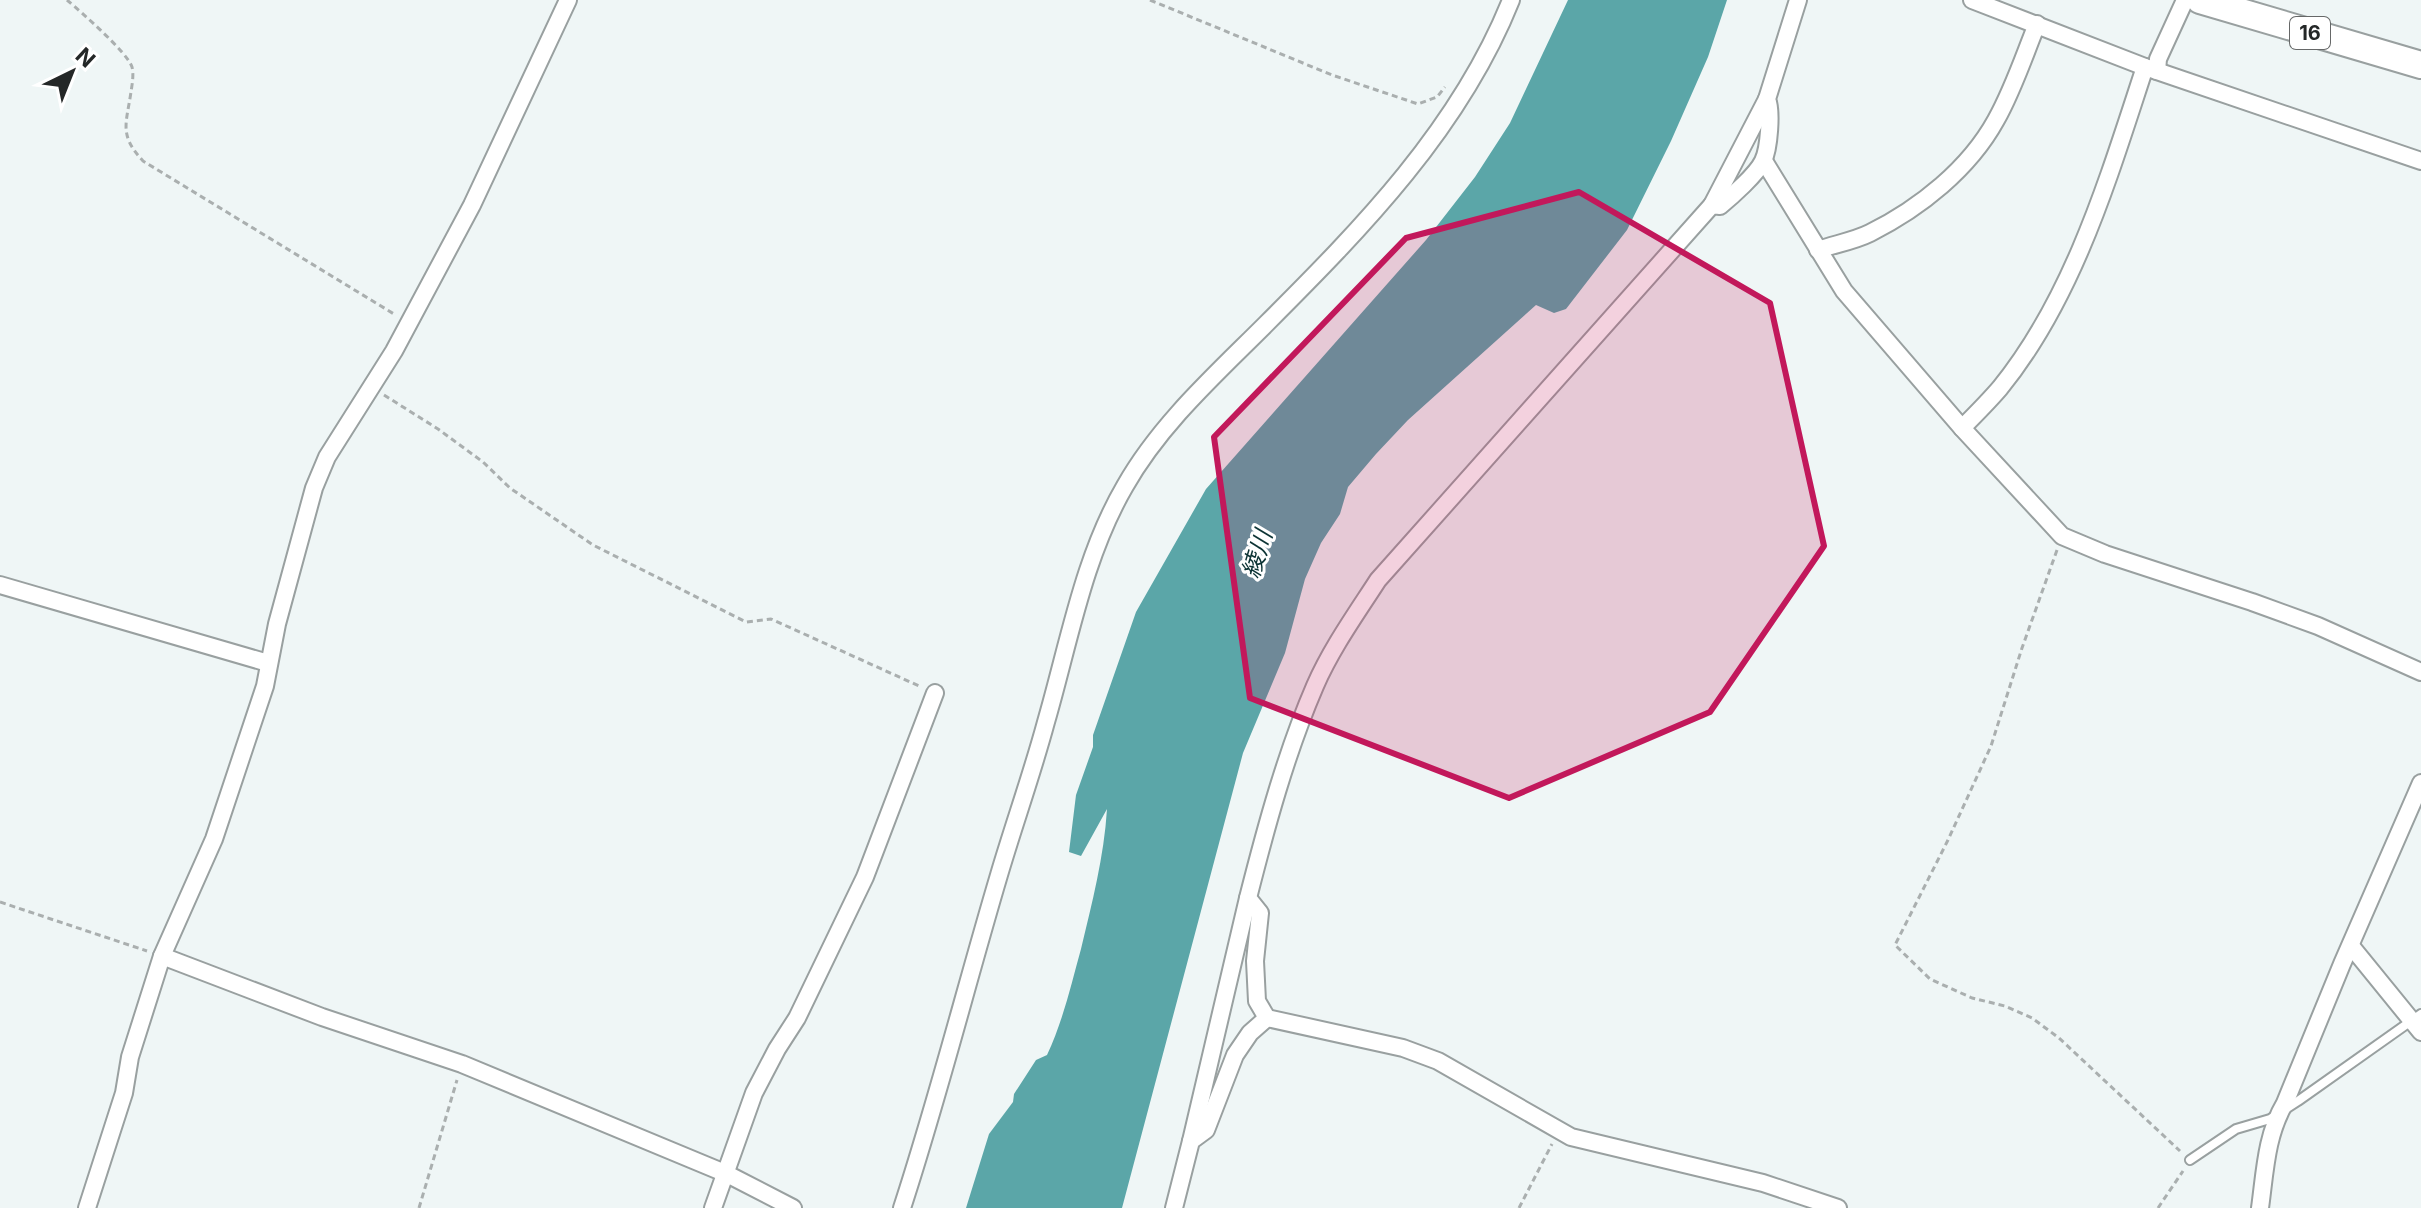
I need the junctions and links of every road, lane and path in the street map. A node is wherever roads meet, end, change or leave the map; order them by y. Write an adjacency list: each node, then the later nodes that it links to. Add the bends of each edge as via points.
1 (67, 0): 18 (path, via 132,66 128,144 143,161)
2 (568, 0): 18 (street, via 472,205)
3 (1150, 0): 12 (path, via 1332,75 1418,104 1437,97)
4 (1511, 0): 44 (street, via 1483,61 1441,130 1393,189 1201,389 1125,486 1080,596)
5 (1798, 0): 13 (street)
6 (1972, 0): 9 (street)
7 (2185, 0): 11 (street)
8 (2200, 0): 10 (main road, 16)
9 (2037, 24): 11 (street); 17 (street, via 1998,118 1955,174 1869,233)
10 (2421, 65)
11 (2151, 69): 15 (street); 20 (street, via 2067,276 2000,387)
12 (1445, 87)
13 (1767, 99): 14 (street, via 1771,109); 16 (street)
14 (1764, 161): 16 (street, via 1729,199); 17 (street)
15 (2421, 161)
16 (1712, 205): 27 (street, via 1378,580 1316,683)
17 (1818, 250): 20 (street, via 1844,291)
18 (407, 322): 19 (street)
19 (371, 387): 23 (street, via 314,488); 25 (path, via 438,429 510,488 593,545 746,622 771,619)
20 (1962, 428): 21 (street)
21 (2062, 536): 24 (street, via 2318,626); 37 (path, via 1991,746 1895,945 1930,979 2032,1018)
22 (0, 585): 23 (street)
23 (268, 663): 30 (street, via 214,839)
24 (2421, 672)
25 (935, 693): 38 (street, via 865,877 754,1093)
26 (2421, 783): 29 (street)
27 (1248, 898): 31 (street, via 1260,913 1257,1001); 36 (street)
28 (0, 902): 30 (path)
29 (2351, 946): 32 (street); 34 (street)
30 (162, 956): 33 (street); 40 (street)
31 (1267, 1018): 35 (street, via 1403,1048 1438,1061); 36 (street, via 1235,1055 1206,1130)
32 (2418, 1022): 34 (lane)
33 (462, 1064): 38 (street); 41 (path)
34 (2280, 1113): 37 (lane, via 2236,1129); 48 (street, via 2268,1146)
35 (1559, 1130): 39 (street, via 1763,1183); 46 (path)
36 (1191, 1141): 45 (street)
37 (2190, 1160): 47 (path)
38 (727, 1174): 42 (street); 43 (street)
39 (1832, 1207)
40 (87, 1208)
41 (419, 1208)
42 (713, 1208)
43 (793, 1208)
44 (902, 1208)
45 (1174, 1208)
46 (1519, 1208)
47 (2158, 1208)
48 (2260, 1208)

